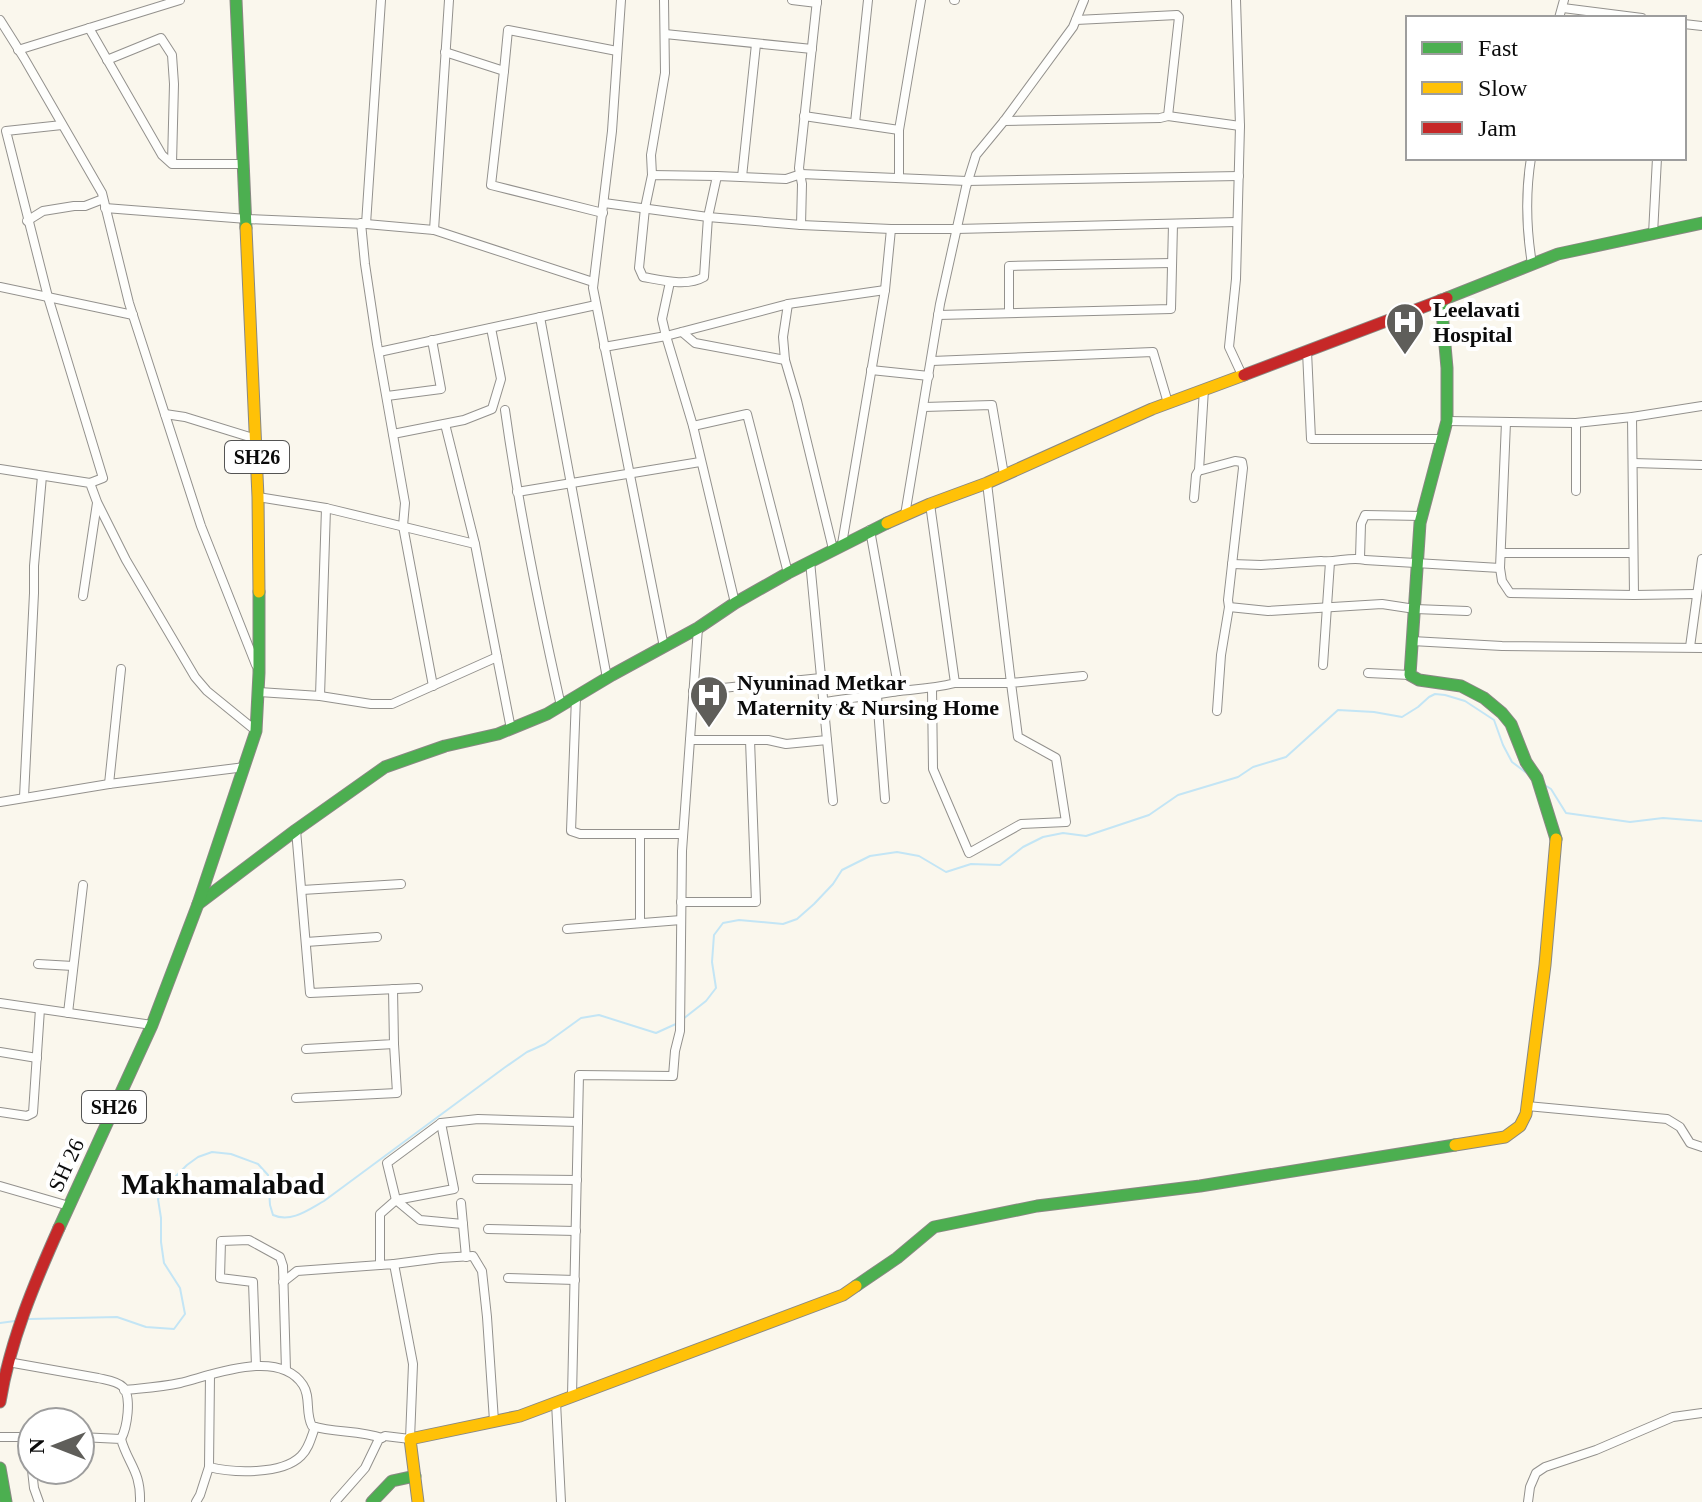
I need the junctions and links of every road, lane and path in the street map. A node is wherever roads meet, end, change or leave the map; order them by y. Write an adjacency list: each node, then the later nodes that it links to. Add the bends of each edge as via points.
1 (180, 0): 17 (street)
2 (236, 0): 37 (main road, SH26)
3 (381, 0): 54 (street)
4 (449, 0): 23 (street)
5 (621, 0): 22 (street)
6 (664, 0): 18 (street)
7 (792, 0): 12 (street)
8 (868, 0): 29 (street)
9 (921, 0): 32 (street)
10 (1084, 0): 16 (street)
11 (1236, 0): 31 (street)
12 (817, 2): 20 (street)
13 (1564, 4): 14 (street)
14 (1619, 16)
15 (0, 20): 21 (street)
16 (1076, 20): 27 (street, via 1179,17); 28 (street)
17 (89, 28): 21 (street); 24 (street)
18 (665, 34): 19 (street); 39 (street)
19 (756, 44): 20 (street); 42 (street)
20 (812, 49): 26 (street)
21 (18, 50): 30 (street)
22 (617, 51): 25 (street, via 508,30); 46 (street)
23 (445, 52): 25 (street); 59 (street)
24 (107, 60): 36 (street); 36 (street, via 161,38 172,55)
25 (504, 71): 48 (street, via 491,185)
26 (804, 116): 29 (street); 38 (street)
27 (1168, 116): 28 (street); 31 (street)
28 (1004, 121): 44 (street, via 976,155)
29 (855, 123): 32 (street)
30 (62, 125): 33 (street); 45 (street)
31 (1240, 126): 41 (street)
32 (899, 130): 43 (street)
33 (3, 131): 51 (street)
34 (1533, 160): 62 (street, via 1526,227)
35 (1657, 160): 60 (street)
36 (172, 164): 37 (street)
37 (243, 164): 50 (main road, SH26)
38 (801, 174): 42 (street, via 786,179); 43 (street); 56 (street)
39 (652, 175): 40 (street); 47 (street)
40 (717, 176): 42 (street); 49 (street)
41 (1239, 176): 44 (street); 52 (street)
42 (742, 177)
43 (899, 178): 44 (street)
44 (967, 181): 58 (street)
45 (104, 203): 50 (street); 51 (street, via 43,211); 72 (street)
46 (604, 203): 47 (street); 48 (street)
47 (645, 208): 49 (street); 64 (street, via 639,268 643,277)
48 (603, 213): 63 (street)
49 (708, 217): 56 (street); 64 (street, via 704,277)
50 (247, 219): 54 (street); 101 (main road, SH26)
51 (27, 221): 67 (street)
52 (1237, 222): 55 (street); 85 (street, via 1229,347)
53 (1702, 223): 60 (main road)
54 (364, 224): 59 (street); 81 (street)
55 (1173, 224): 58 (street); 61 (street)
56 (801, 225): 57 (street)
57 (891, 229): 58 (street); 66 (street)
58 (956, 229): 73 (street)
59 (434, 230): 63 (street)
60 (1653, 234): 62 (main road)
61 (1172, 263): 71 (street, via 1171,309); 71 (street, via 1009,266)
62 (1532, 264): 68 (main road)
63 (593, 282): 70 (street)
64 (670, 282): 77 (street, via 662,319)
65 (0, 287): 67 (street)
66 (885, 290): 69 (street); 84 (street)
67 (48, 297): 72 (street); 111 (street, via 103,478)
68 (1441, 300): 80 (main road); 95 (main road)
69 (788, 304): 76 (street); 82 (street)
70 (596, 305): 74 (street); 79 (street)
71 (1009, 313): 73 (street)
72 (133, 315): 93 (street)
73 (938, 315): 83 (street)
74 (540, 317): 75 (street); 112 (street)
75 (491, 328): 78 (street); 98 (street, via 501,379 492,409)
76 (682, 332): 77 (street); 82 (street, via 695,343)
77 (666, 336): 79 (street); 99 (street)
78 (432, 340): 81 (street); 88 (street, via 441,389)
79 (604, 347): 108 (street)
80 (1307, 351): 85 (main road); 102 (street, via 1311,439)
81 (379, 352): 88 (street)
82 (785, 360): 126 (street)
83 (932, 361): 86 (street); 89 (street, via 1153,352)
84 (871, 370): 86 (street); 126 (street)
85 (1242, 375): 87 (main road)
86 (929, 376): 91 (street)
87 (1204, 389): 89 (main road); 107 (street)
88 (387, 396): 100 (street)
89 (1168, 403): 109 (main road)
90 (1702, 406): 94 (street)
91 (924, 407): 109 (street, via 992,405); 121 (street)
92 (505, 410): 115 (street)
93 (165, 414): 101 (street); 153 (street, via 201,526)
94 (1632, 417): 97 (street); 104 (street)
95 (1447, 421): 96 (street); 102 (main road)
96 (1506, 422): 97 (street); 127 (street)
97 (1576, 423): 114 (street)
98 (445, 424): 100 (street); 125 (street)
99 (693, 426): 103 (street); 136 (street, via 747,414)
100 (393, 434): 123 (street, via 405,503)
101 (256, 439): 116 (main road, SH26)
102 (1442, 439): 122 (main road)
103 (700, 462): 108 (street); 140 (street)
104 (1633, 463): 105 (street); 128 (street)
105 (1702, 465)
106 (0, 469): 110 (street)
107 (1199, 470): 117 (street); 133 (street, via 1242,462)
108 (630, 474): 112 (street); 147 (street)
109 (1004, 475): 113 (main road)
110 (42, 476): 111 (street); 179 (street)
111 (90, 483): 118 (street)
112 (571, 483): 115 (street); 157 (street)
113 (987, 483): 119 (main road); 160 (street)
114 (1576, 491)
115 (517, 492): 170 (street)
116 (258, 497): 120 (street); 153 (main road, SH26)
117 (1194, 498)
118 (97, 502): 139 (street); 173 (street, via 195,677)
119 (930, 504): 121 (main road); 159 (street)
120 (326, 508): 123 (street); 166 (street)
121 (905, 515): 124 (main road)
122 (1422, 516): 129 (street, via 1365,515); 134 (main road)
123 (403, 526): 125 (street); 161 (street)
124 (870, 530): 126 (main road); 164 (street)
125 (475, 544): 150 (street)
126 (837, 547): 131 (main road)
127 (1501, 553): 128 (street); 135 (street)
128 (1633, 553): 138 (street)
129 (1360, 558): 132 (street); 134 (street)
130 (1702, 559): 137 (street)
131 (810, 561): 136 (main road); 158 (street)
132 (1330, 562): 133 (street); 142 (street)
133 (1232, 564): 141 (street)
134 (1418, 564): 135 (street); 143 (main road)
135 (1500, 568): 138 (street, via 1510,593)
136 (788, 573): 140 (main road)
137 (1696, 594): 138 (street); 148 (street)
138 (1634, 595)
139 (83, 596)
140 (735, 603): 145 (main road)
141 (1229, 607): 142 (street); 171 (street)
142 (1328, 608): 143 (street, via 1382,604); 151 (street)
143 (1415, 609): 144 (street); 146 (main road)
144 (1467, 611)
145 (698, 628): 147 (main road); 163 (street)
146 (1412, 642): 148 (street); 155 (main road)
147 (664, 647): 157 (main road)
148 (1690, 647): 149 (street)
149 (1702, 648)
150 (497, 657): 161 (street); 172 (street)
151 (1323, 665)
152 (121, 669): 178 (street)
153 (259, 673): 165 (main road, SH26)
154 (1368, 673): 155 (street)
155 (1410, 675): 209 (main road, via 1461,686 1502,713 1538,784 1556,838)
156 (1083, 676): 160 (street)
157 (607, 678): 168 (main road)
158 (821, 678): 163 (street); 169 (street)
159 (955, 683): 160 (street); 162 (street)
160 (1011, 683): 162 (street, via 1018,737 1056,758 1066,822 1021,824 969,853 933,769)
161 (433, 686): 166 (street, via 392,704)
162 (932, 689): 164 (street)
163 (693, 691): 174 (street)
164 (899, 691): 167 (street)
165 (259, 692): 166 (street); 173 (main road, SH26)
166 (320, 696)
167 (877, 696): 169 (street); 180 (street)
168 (576, 697): 170 (main road); 184 (street, via 571,831)
169 (823, 702): 176 (street)
170 (561, 706): 172 (main road)
171 (1217, 711)
172 (511, 729): 183 (main road, via 385,767)
173 (256, 731): 177 (main road, SH26)
174 (690, 740): 175 (street); 185 (street)
175 (750, 740): 176 (street); 189 (street, via 756,902)
176 (827, 740): 181 (street)
177 (245, 767): 178 (street); 190 (main road, SH26)
178 (109, 784): 179 (street)
179 (24, 797): 182 (street)
180 (885, 799)
181 (833, 801)
182 (0, 802)
183 (296, 830): 188 (street); 190 (main road)
184 (640, 834): 185 (street); 192 (street)
185 (683, 834): 189 (street)
186 (401, 884): 188 (street)
187 (83, 885): 197 (street)
188 (302, 890): 195 (street)
189 (681, 902): 191 (street)
190 (198, 904): 203 (main road, SH 26 / SH26)
191 (681, 920): 192 (street); 211 (street, via 680,1031 673,1076 579,1075)
192 (640, 923): 193 (street)
193 (567, 929)
194 (377, 937): 195 (street)
195 (306, 942): 199 (street, via 310,993)
196 (38, 964): 197 (street)
197 (73, 966): 202 (street)
198 (418, 988): 199 (street)
199 (393, 989): 204 (street)
200 (0, 1003): 201 (street)
201 (40, 1009): 202 (street); 207 (street)
202 (68, 1013): 203 (street)
203 (152, 1025): 219 (main road, SH 26 / SH26)
204 (394, 1044): 205 (street); 208 (street, via 397,1093)
205 (306, 1049)
206 (0, 1052): 207 (street)
207 (37, 1058): 210 (street, via 33,1113)
208 (296, 1098)
209 (1527, 1106): 213 (street, via 1667,1119 1690,1143); 235 (main road, via 1520,1126 1505,1137 1037,1206 934,1227 843,1295)
210 (0, 1112)
211 (578, 1122): 212 (street); 215 (street)
212 (441, 1123): 217 (street, via 387,1163); 217 (street, via 454,1189)
213 (1702, 1147)
214 (477, 1179): 215 (street)
215 (577, 1180): 222 (street)
216 (0, 1186): 219 (street)
217 (396, 1200): 220 (street, via 420,1220); 225 (street, via 380,1214)
218 (461, 1203): 220 (street)
219 (69, 1206): 229 (main road, SH 26 / SH26, via 33,1285)
220 (463, 1224): 223 (street)
221 (488, 1229): 222 (street)
222 (576, 1231): 227 (street)
223 (466, 1257): 224 (street); 239 (street, via 473,1256 482,1271)
224 (394, 1264): 225 (street); 244 (street, via 413,1364)
225 (380, 1265): 228 (street, via 297,1271)
226 (508, 1278): 227 (street)
227 (575, 1280): 235 (street)
228 (283, 1282): 230 (street, via 280,1257 249,1240 221,1241 220,1278 253,1282); 231 (street)
229 (8, 1362): 233 (main road, SH 26 / SH26); 234 (street, via 112,1381)
230 (256, 1366): 231 (street); 232 (street)
231 (286, 1370): 240 (street, via 306,1388 308,1419)
232 (210, 1375): 234 (street); 245 (street)
233 (2, 1378): 236 (main road, SH 26 / SH26)
234 (124, 1390): 243 (street, via 127,1421)
235 (572, 1396): 237 (main road)
236 (0, 1402)
237 (556, 1402): 239 (main road); 254 (street)
238 (1702, 1413): 255 (street, via 1673,1417 1545,1467 1536,1473)
239 (494, 1421): 244 (main road)
240 (315, 1427): 242 (street); 245 (street, via 308,1447 291,1463 255,1471)
241 (96, 1438): 243 (street)
242 (382, 1438): 244 (street); 251 (street, via 365,1468)
243 (121, 1439): 249 (street, via 136,1472)
244 (410, 1439): 247 (main road)
245 (209, 1467): 250 (street)
246 (0, 1468): 248 (main road)
247 (415, 1476): 252 (main road, via 392,1481); 253 (main road)
248 (6, 1502)
249 (140, 1502)
250 (196, 1502)
251 (335, 1502)
252 (372, 1502)
253 (418, 1502)
254 (561, 1502)
255 (1528, 1502)

